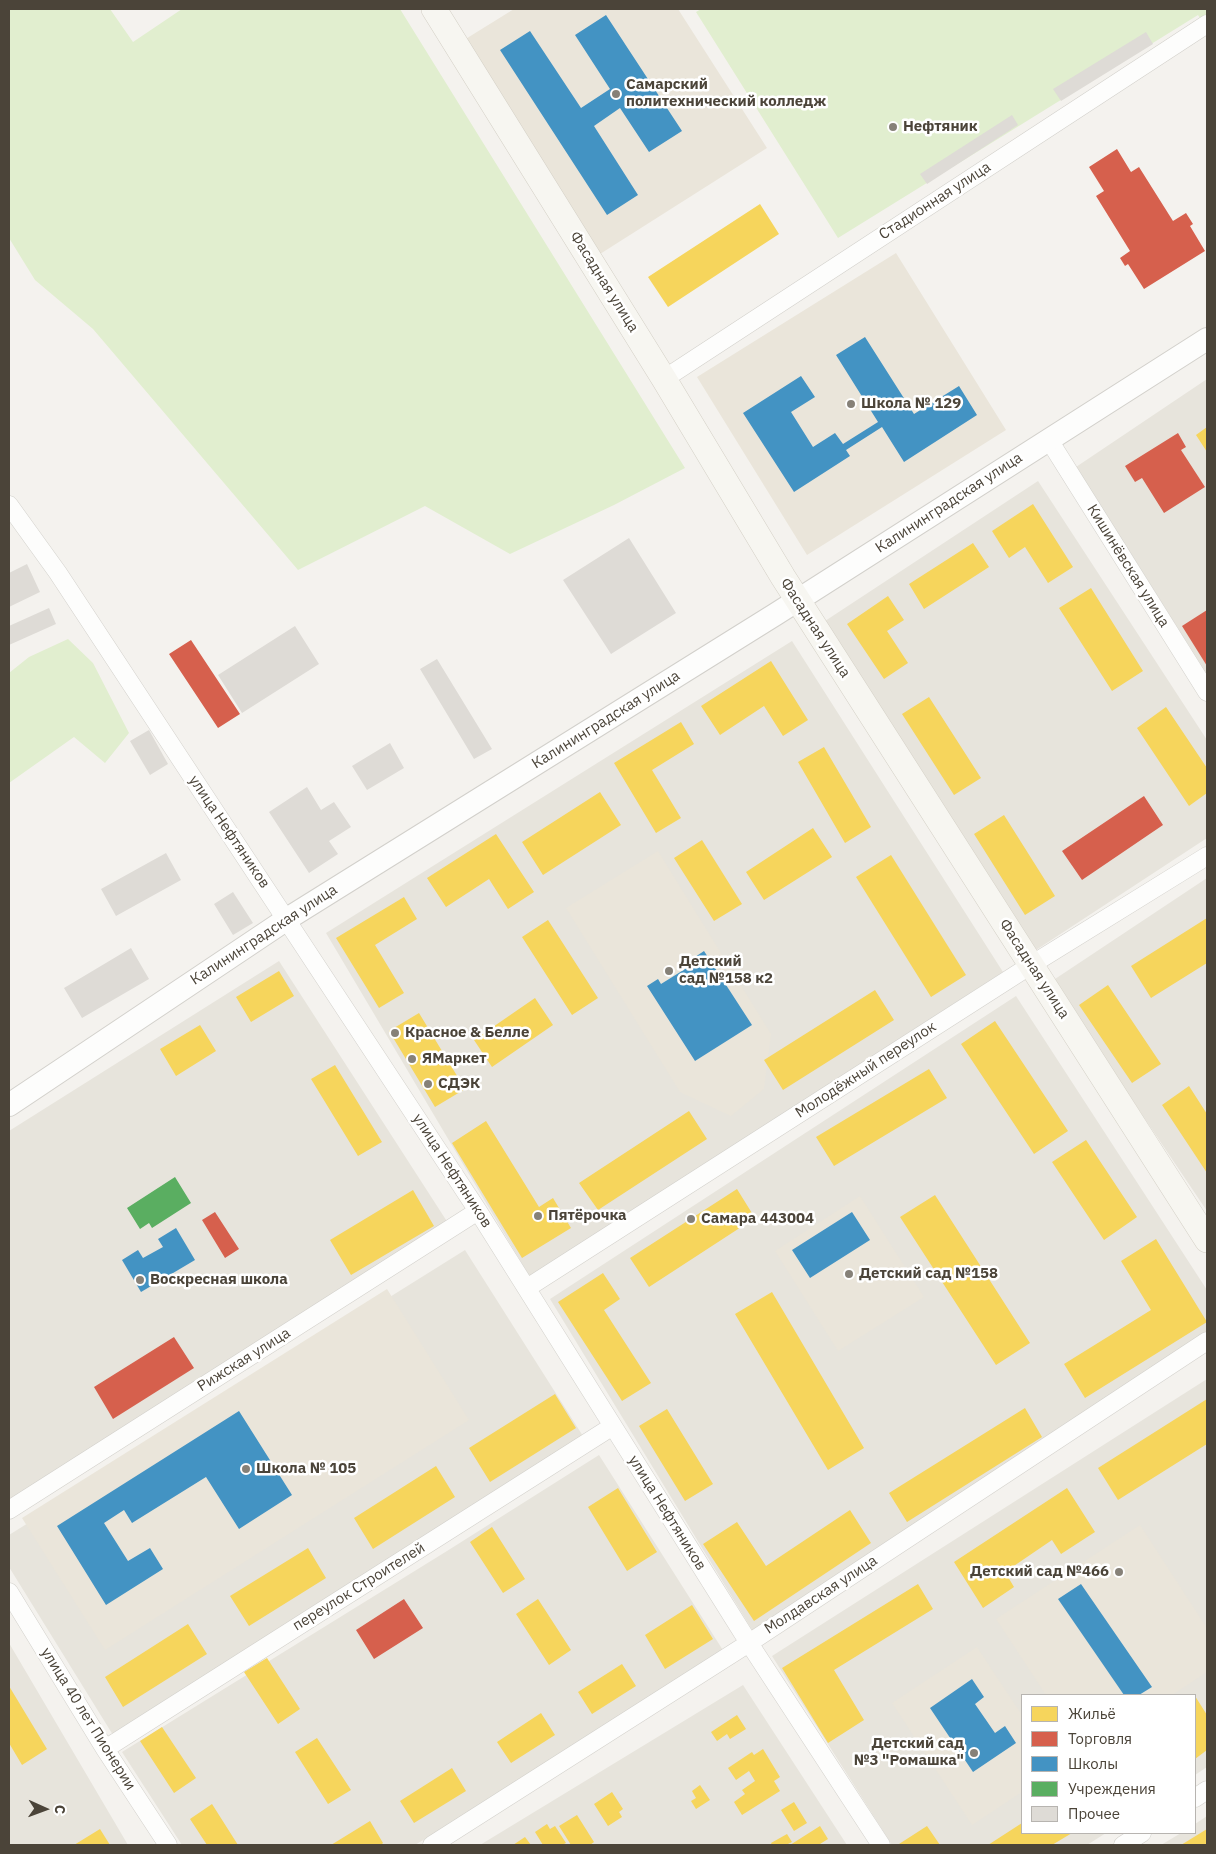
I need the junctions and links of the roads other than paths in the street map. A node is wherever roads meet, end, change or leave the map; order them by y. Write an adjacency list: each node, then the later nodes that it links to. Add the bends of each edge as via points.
1 (434, 9): 4 (main road, Фасадная улица)
2 (1207, 24): 4 (street, Стадионная улица)
3 (1207, 339): 5 (street, Калининградская улица)
4 (664, 379): 7 (main road, Фасадная улица)
5 (1049, 440): 7 (street, Калининградская улица); 8 (street, Кишинёвская улица)
6 (9, 505): 10 (street, улица Нефтяников)
7 (798, 600): 10 (street, Калининградская улица); 11 (main road, Фасадная улица)
8 (1207, 692)
9 (1207, 856): 11 (street, Молодёжный переулок)
10 (287, 919): 12 (street, Калининградская улица); 13 (street, улица Нефтяников)
11 (1031, 965): 14 (main road, Фасадная улица); 15 (street, Молодёжный переулок)
12 (9, 1104)
13 (478, 1211): 15 (street, улица Нефтяников); 18 (street, Рижская улица)
14 (1207, 1240)
15 (527, 1288): 17 (street, улица Нефтяников)
16 (1207, 1341): 20 (street, Молдавская улица)
17 (613, 1426): 20 (street, улица Нефтяников); 21 (street, переулок Строителей)
18 (9, 1510)
19 (9, 1592): 21 (street, улица 40 лет Пионерии)
20 (749, 1643): 26 (street, Молдавская улица); 27 (street, улица Нефтяников)
21 (105, 1749): 25 (street, улица 40 лет Пионерии)
22 (1207, 1790): 23 (street)
23 (1196, 1797)
24 (1140, 1834): 28 (street)
25 (168, 1845)
26 (432, 1845)
27 (881, 1845)
28 (1123, 1845)

